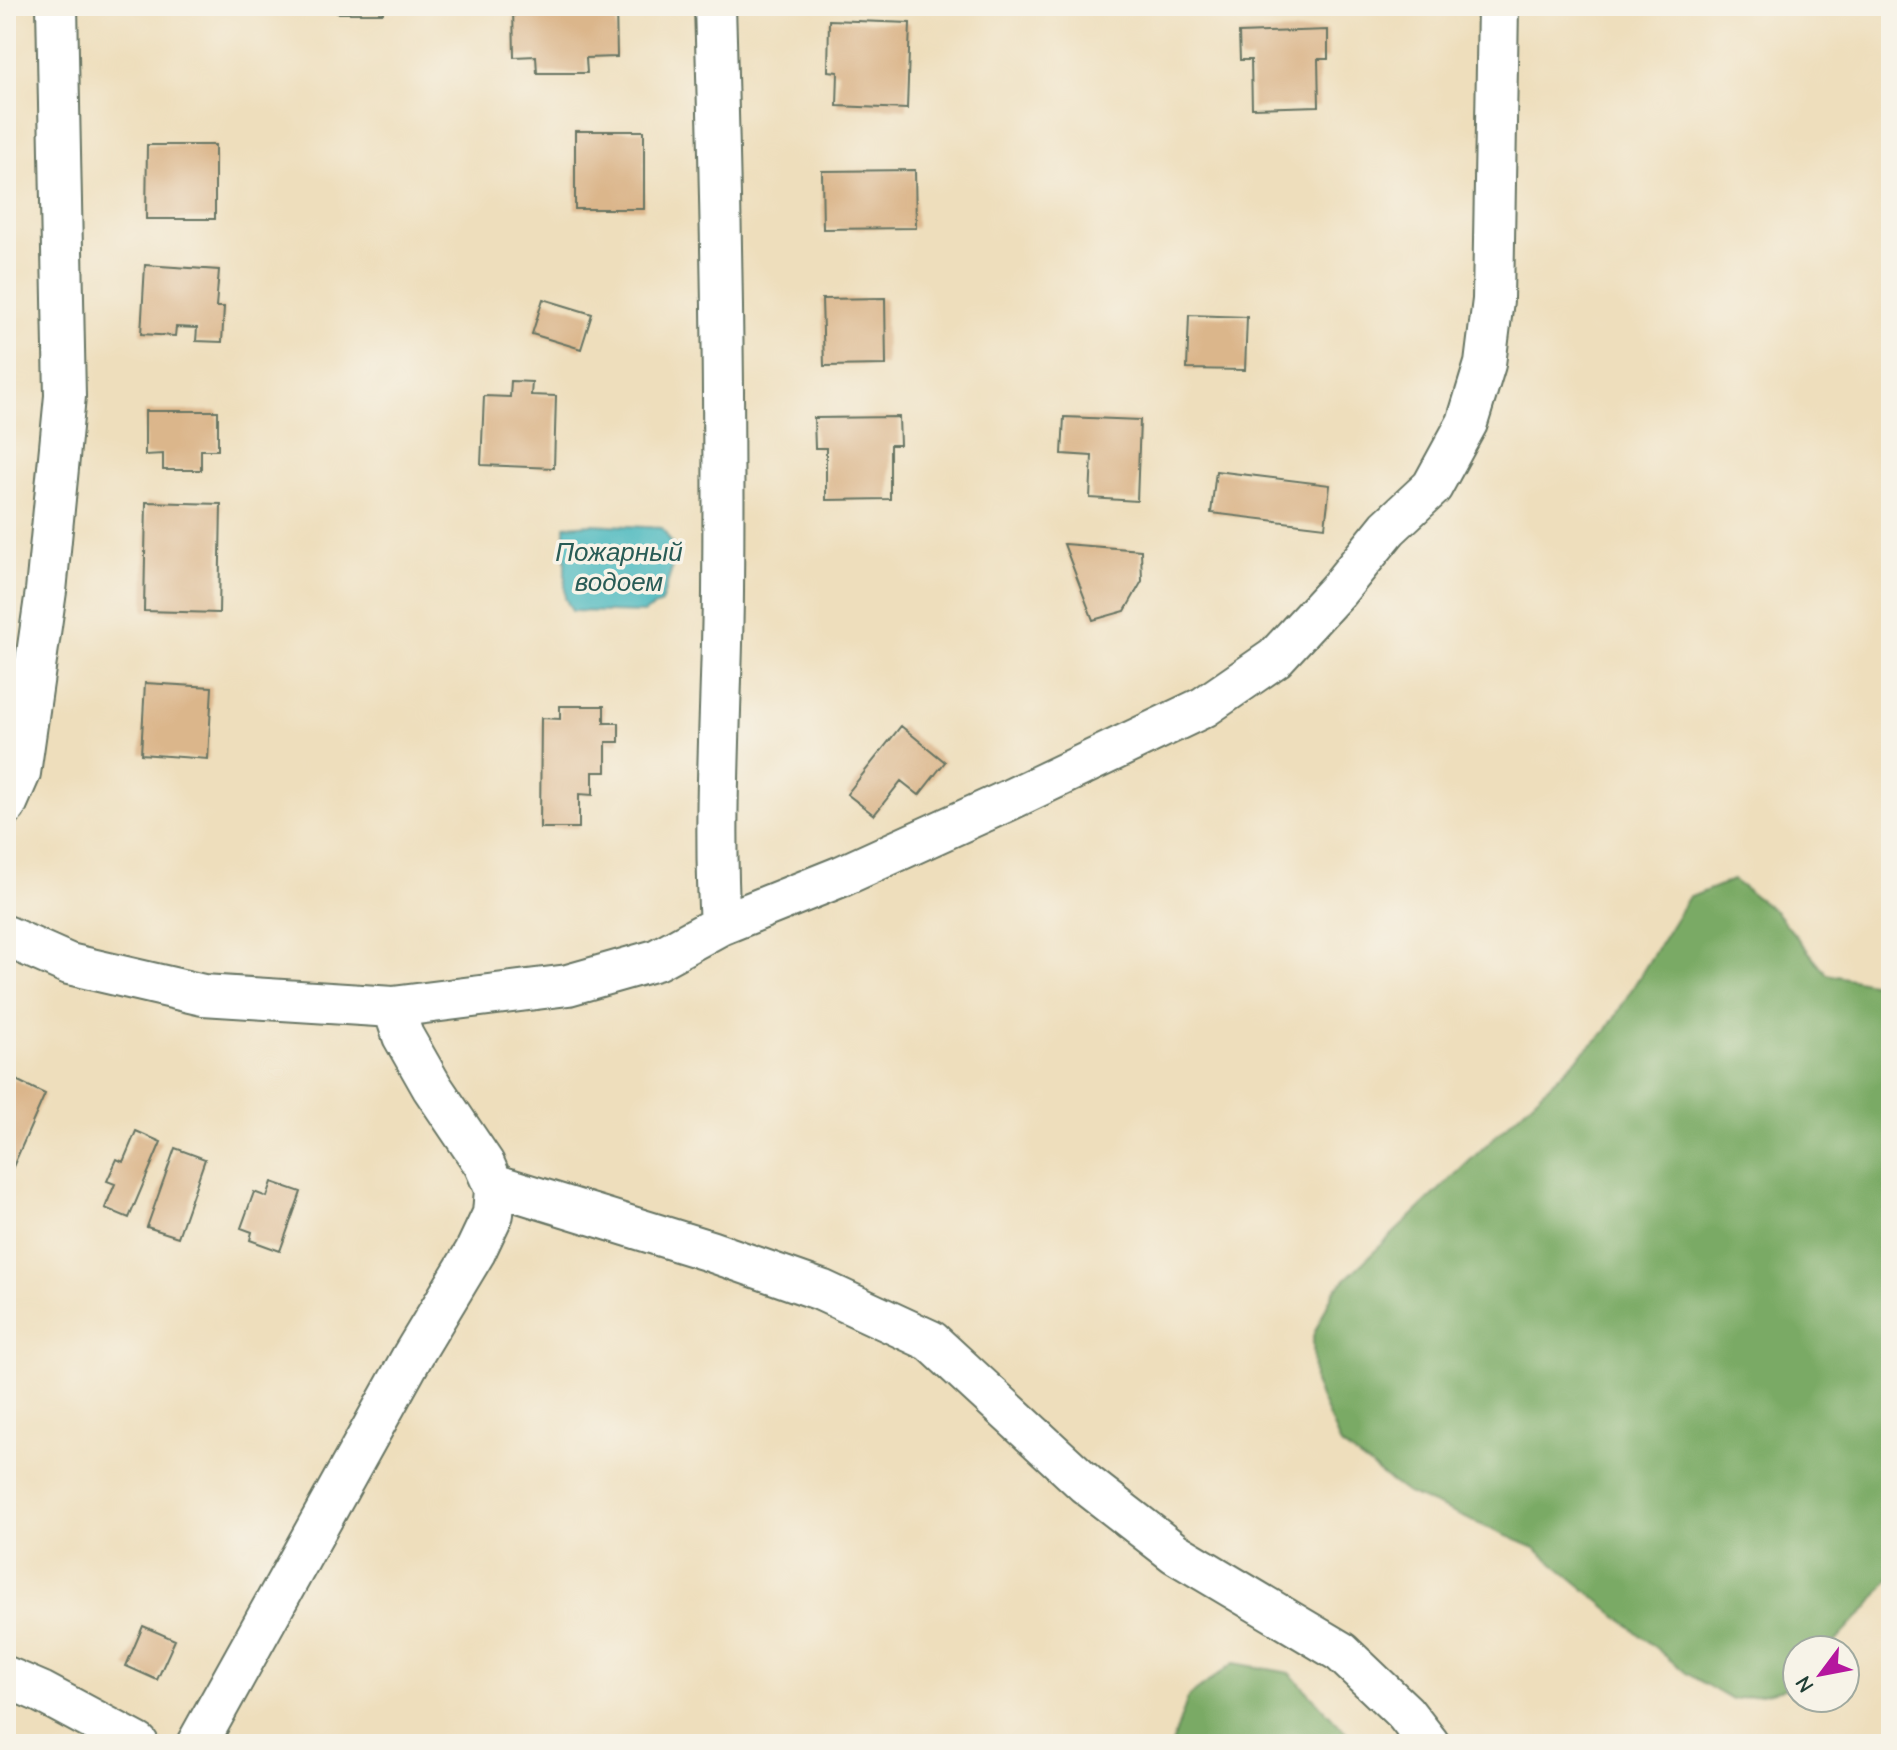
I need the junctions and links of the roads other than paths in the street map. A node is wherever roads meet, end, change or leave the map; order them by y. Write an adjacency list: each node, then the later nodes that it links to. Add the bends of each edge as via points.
1 (57, 6): 4 (street, via 65,396 46,591 20,773)
2 (715, 6): 5 (street, via 724,322 716,858)
3 (1498, 6): 5 (street, via 1493,300 1485,364 1467,423 1432,487 1388,528 1275,658 1204,707 842,876)
4 (6, 805)
5 (720, 925): 7 (street, via 656,960 568,985)
6 (6, 936): 7 (street, via 69,964 203,995)
7 (393, 1007): 8 (street, via 403,1036)
8 (493, 1184): 11 (street, via 493,1214 475,1252); 12 (street, via 821,1290 931,1341 1086,1484 1175,1553 1341,1652 1405,1713)
9 (6, 1677): 10 (street)
10 (138, 1744)
11 (197, 1744)
12 (1429, 1744)

